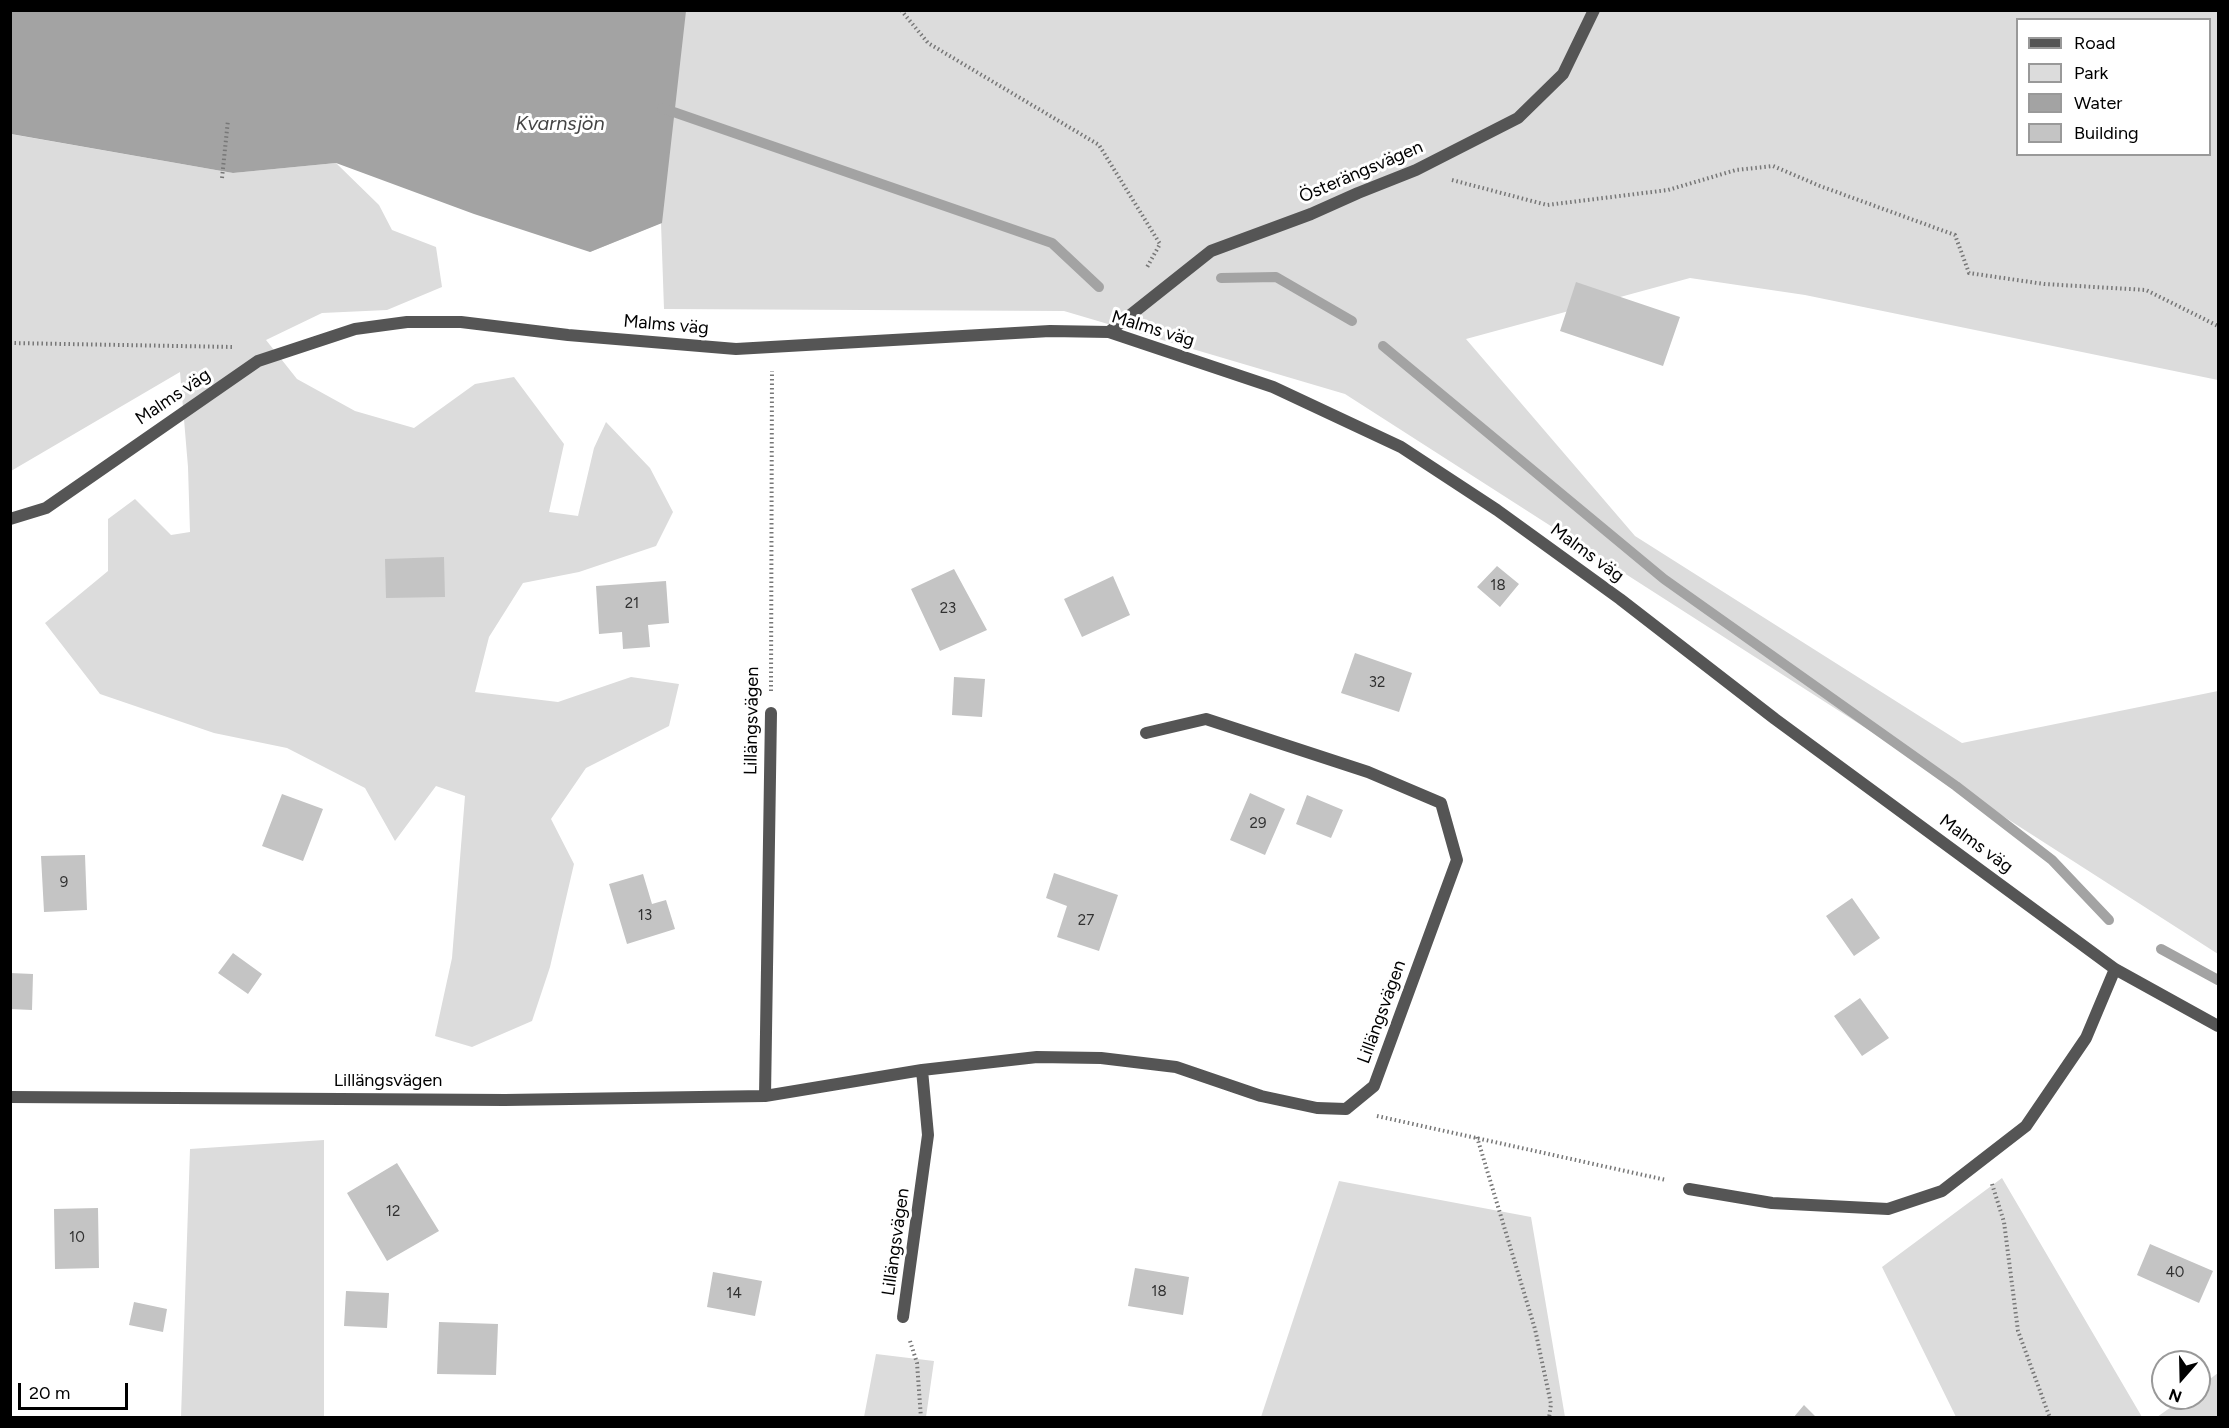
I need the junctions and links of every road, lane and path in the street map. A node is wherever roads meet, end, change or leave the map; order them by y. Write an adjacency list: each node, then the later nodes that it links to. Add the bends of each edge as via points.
1 (901, 10): 6 (path, via 928,43 1099,145 1160,244)
2 (1594, 10): 4 (street, Österängsvägen, via 1563,74 1518,118)
3 (228, 120): 5 (path)
4 (1416, 170): 7 (path, via 1547,205 1668,190 1737,170 1773,166 1955,235 1969,273 2044,284 2145,290); 8 (street, Österängsvägen, via 1211,251)
5 (222, 178)
6 (1143, 273)
7 (2218, 326)
8 (1109, 332): 10 (street, Malms väg, via 1050,331); 15 (street, Malms väg, via 1273,387 1401,447 1620,599 1775,719)
9 (10, 343): 11 (path, via 236,347)
10 (772, 347): 11 (street, Malms väg, via 736,349 461,322 407,322 356,329); 13 (path, Lillängsvägen)
11 (258, 361): 12 (street, Malms väg, via 46,508)
12 (10, 519)
13 (771, 713): 18 (street, Lillängsvägen)
14 (1146, 733): 20 (street, Lillängsvägen, via 1206,719 1368,772 1441,803 1457,860 1374,1086)
15 (2115, 969): 16 (street, Malms väg); 22 (street, via 2086,1038 2026,1126)
16 (2218, 1026)
17 (922, 1070): 18 (street, Lillängsvägen); 20 (street, Lillängsvägen, via 1037,1057 1101,1058 1176,1067 1261,1096 1317,1108); 24 (street, Lillängsvägen, via 928,1135)
18 (765, 1096): 19 (street, Lillängsvägen, via 505,1100)
19 (10, 1097)
20 (1346, 1109): 21 (path)
21 (1477, 1137): 23 (path, via 1667,1180); 26 (path, via 1535,1329 1551,1404)
22 (1984, 1160): 23 (street, via 1942,1191 1888,1209 1772,1203); 27 (path, via 2004,1222 2018,1330)
23 (1689, 1189)
24 (903, 1317): 25 (path, Lillängsvägen, via 916,1363)
25 (921, 1418)
26 (1549, 1418)
27 (2050, 1418)

